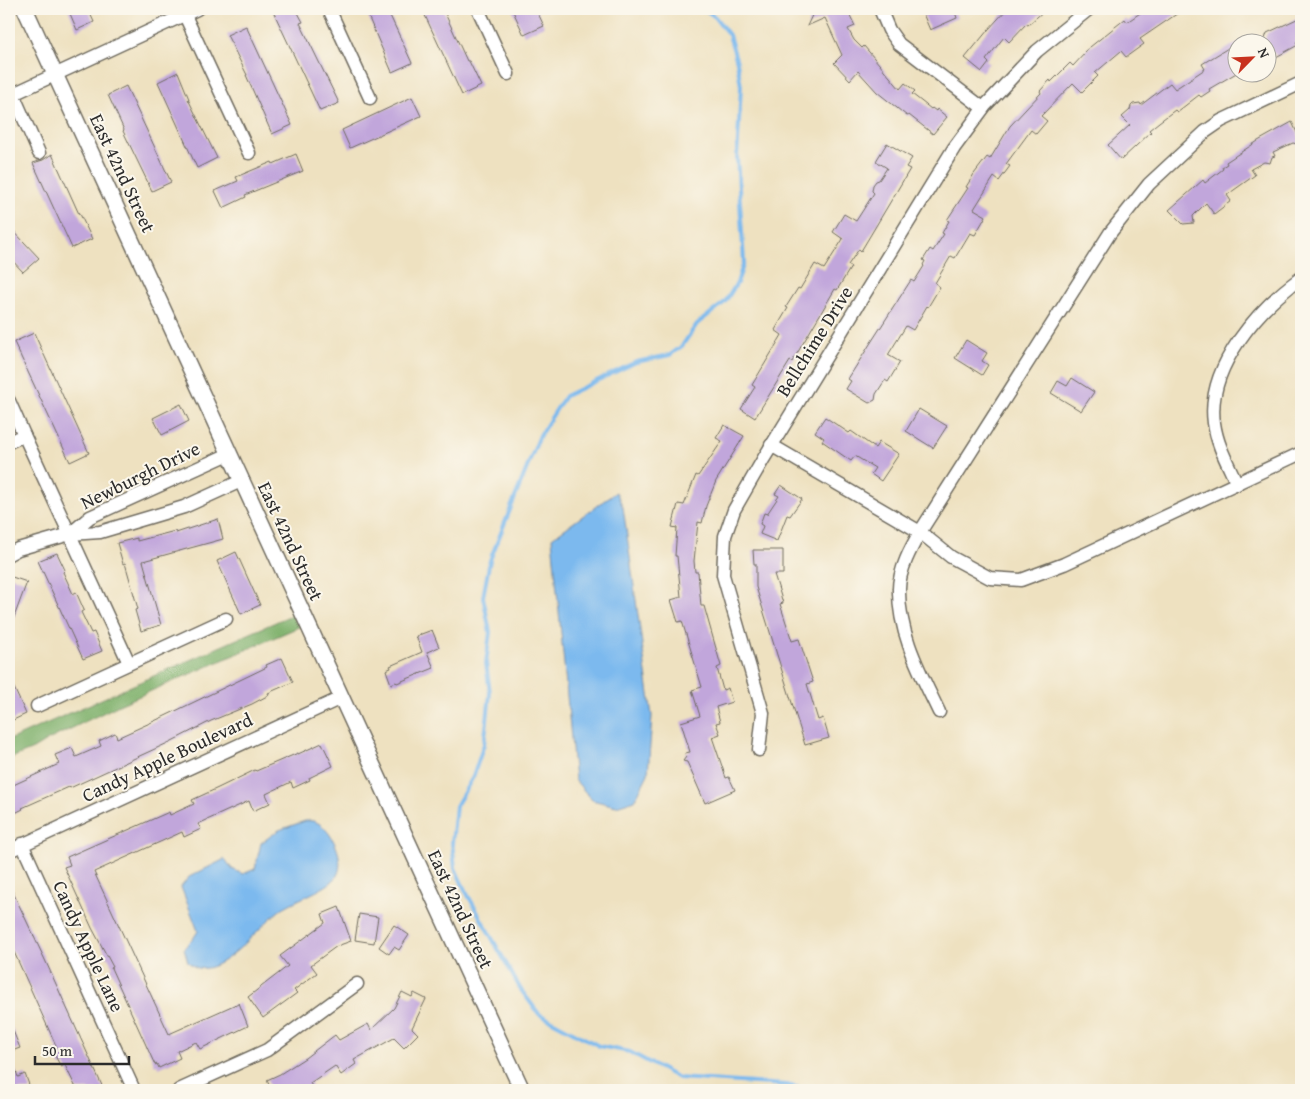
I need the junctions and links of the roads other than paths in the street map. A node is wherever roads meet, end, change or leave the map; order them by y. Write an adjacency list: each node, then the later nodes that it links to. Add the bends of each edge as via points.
1 (25, 9): 8 (street, East 42nd Street)
2 (197, 9): 7 (street)
3 (329, 9): 12 (street)
4 (478, 9): 9 (street)
5 (880, 9): 13 (street, via 899,44)
6 (1089, 9): 13 (street, Bellchime Drive, via 1037,51)
7 (183, 12): 8 (street); 15 (street)
8 (55, 74): 11 (street); 22 (street, East 42nd Street)
9 (508, 74)
10 (1301, 83): 25 (street, via 1221,121 1149,184 1110,233)
11 (11, 95): 14 (street)
12 (370, 98)
13 (983, 108): 20 (street, Bellchime Drive, via 954,148)
14 (39, 152)
15 (249, 153)
16 (1301, 278): 24 (street, via 1270,304 1247,330 1215,389 1213,410 1217,439)
17 (9, 401): 18 (street)
18 (24, 435): 19 (street); 26 (street)
19 (9, 442)
20 (771, 445): 25 (street); 33 (street, Bellchime Drive, via 734,510 724,536 723,575 763,713)
21 (1301, 453): 24 (street)
22 (229, 454): 23 (street, East 42nd Street); 26 (street, Newburgh Drive, via 90,517)
23 (241, 481): 26 (street, via 184,508 100,532); 30 (street, East 42nd Street)
24 (1237, 484): 25 (street, via 1064,564 1021,580 990,578 951,558)
25 (920, 532): 32 (street, via 907,555 899,588 902,616 913,657)
26 (70, 534): 27 (street, Newburgh Drive); 29 (street, Newburgh Drive)
27 (9, 554)
28 (226, 618): 29 (street)
29 (129, 663): 31 (street)
30 (341, 698): 34 (street, Candy Apple Boulevard); 39 (street, East 42nd Street)
31 (37, 706)
32 (939, 712)
33 (759, 750)
34 (22, 844): 35 (street, Candy Apple Boulevard); 37 (street, Candy Apple Lane)
35 (9, 851)
36 (358, 984): 38 (street, via 275,1045)
37 (134, 1090)
38 (180, 1090)
39 (522, 1090)

